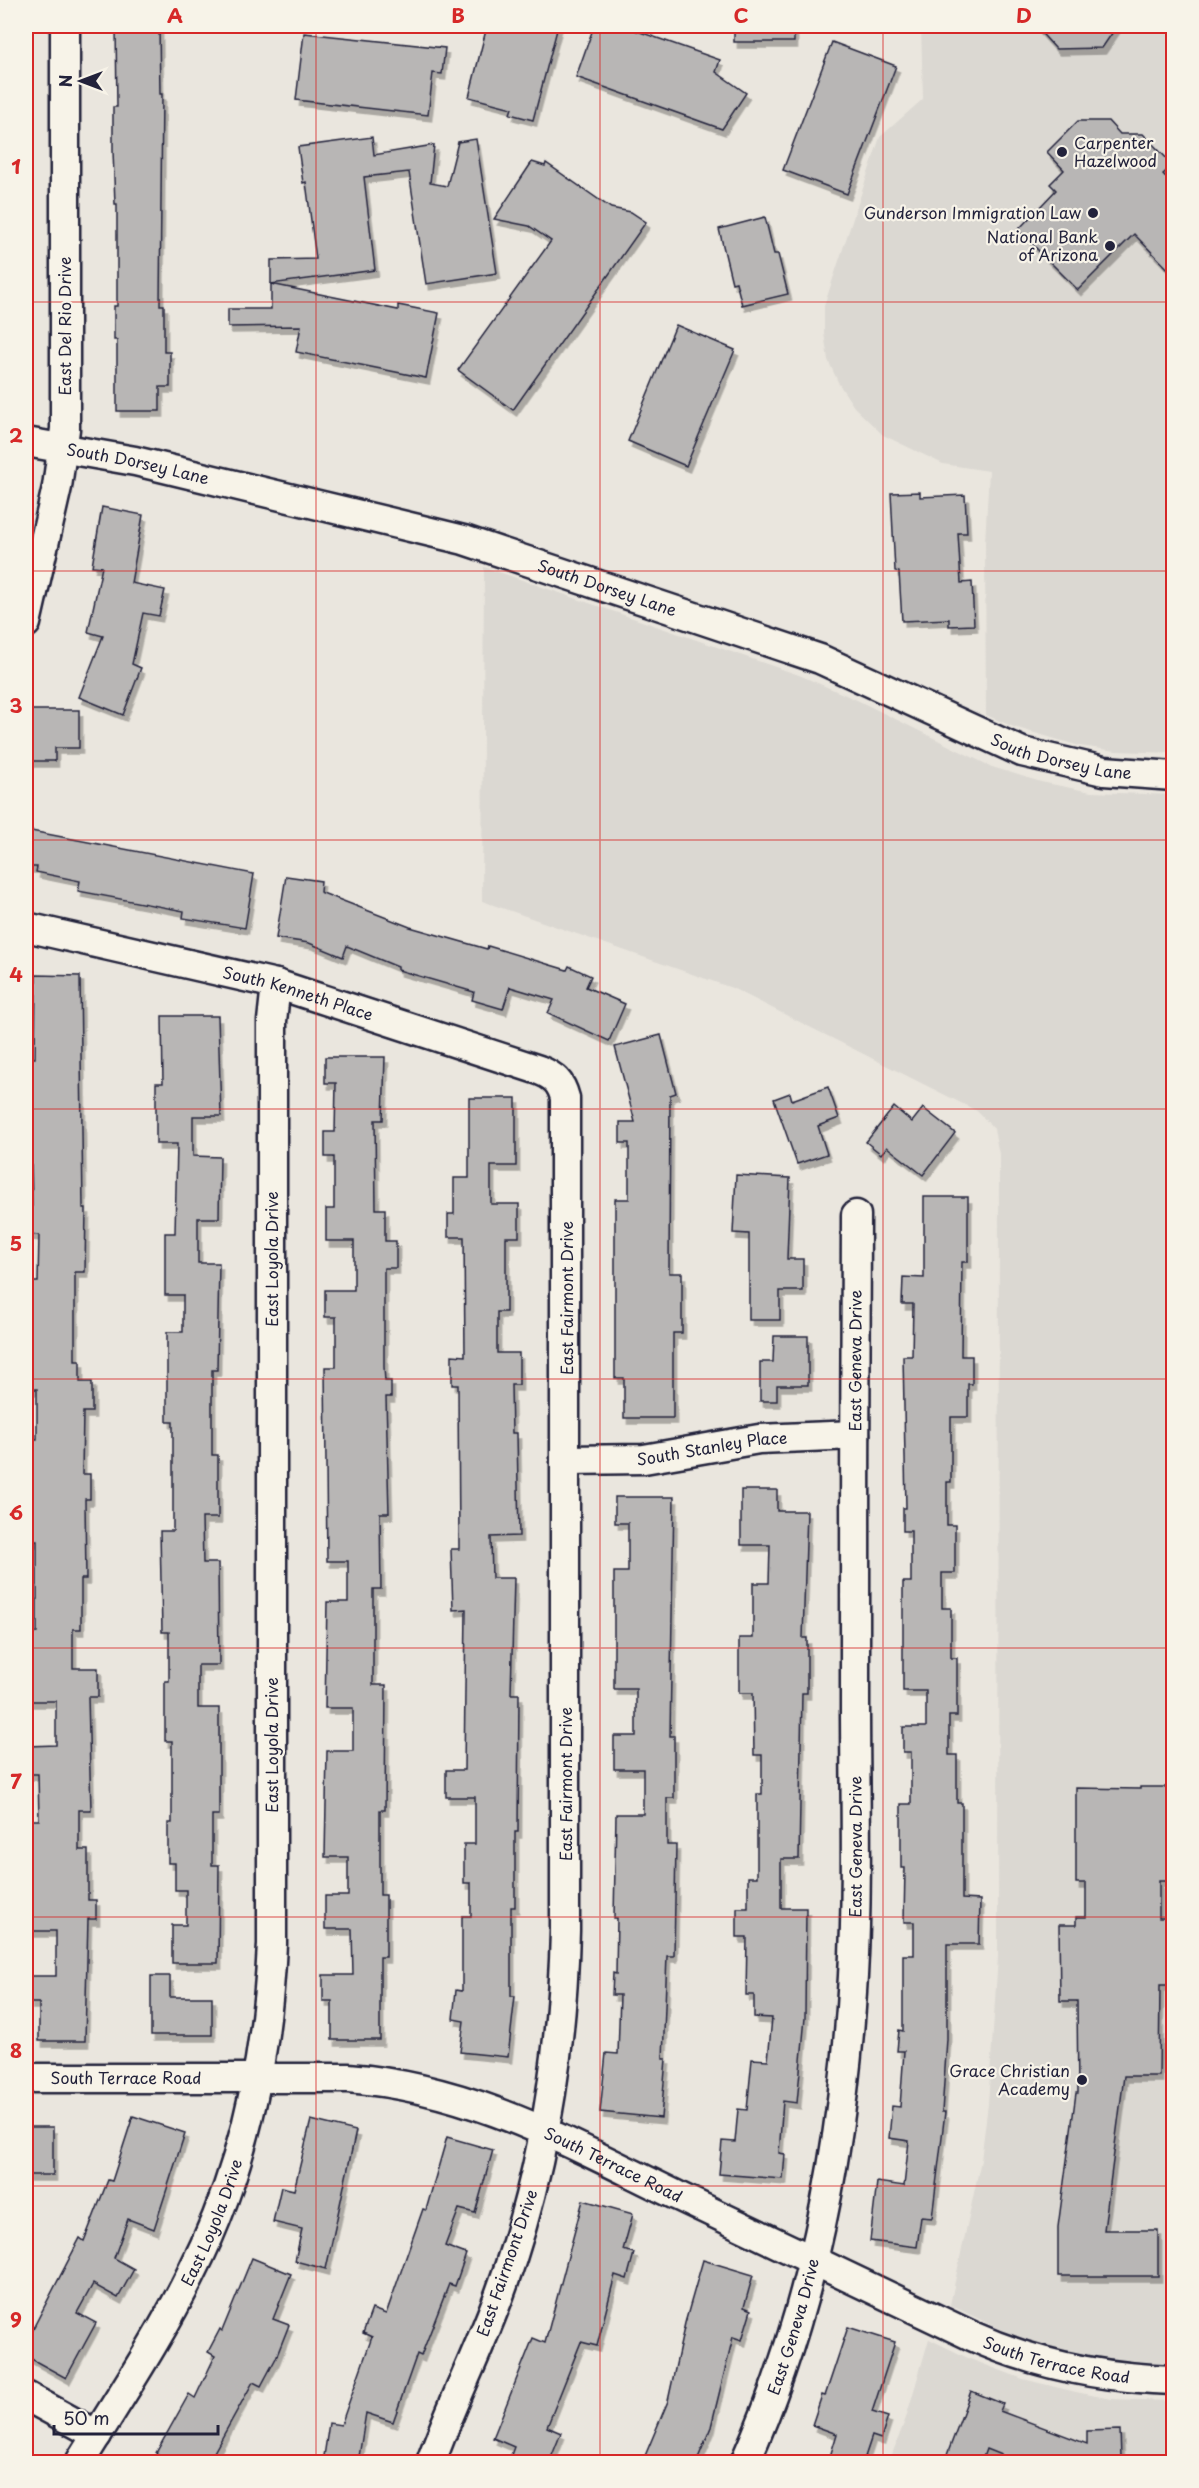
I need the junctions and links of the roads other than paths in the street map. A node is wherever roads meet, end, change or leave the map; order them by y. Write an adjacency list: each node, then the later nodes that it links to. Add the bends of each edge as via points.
1 (65, 26): 3 (street, East Del Rio Drive)
2 (26, 442): 3 (street, South Dorsey Lane)
3 (63, 448): 4 (street, East Del Rio Drive); 5 (street, South Dorsey Lane, via 135,461 464,540 820,659 1022,752 1104,771)
4 (26, 623)
5 (1173, 776)
6 (26, 927): 7 (street, South Kenneth Place)
7 (276, 984): 8 (street, South Kenneth Place, via 539,1070 552,1075); 13 (street, East Loyola Drive, via 272,1021 272,1944 268,2009)
8 (561, 1085): 11 (street, East Fairmont Drive, via 567,1113)
9 (856, 1215): 10 (street, East Geneva Drive)
10 (855, 1435): 11 (street, South Stanley Place, via 759,1438 644,1459); 15 (street, East Geneva Drive, via 853,1973 842,2112)
11 (567, 1460): 14 (street, East Fairmont Drive, via 564,1984)
12 (26, 2078): 13 (street, South Terrace Road)
13 (257, 2078): 14 (street, South Terrace Road, via 348,2078 407,2085 469,2101); 18 (street, East Loyola Drive, via 240,2147 206,2241 180,2296)
14 (545, 2132): 15 (street, South Terrace Road); 20 (street, East Fairmont Drive, via 507,2271)
15 (812, 2260): 16 (street, South Terrace Road, via 1010,2352 1086,2373); 21 (street, East Geneva Drive, via 780,2371)
16 (1173, 2380)
17 (26, 2396): 18 (street)
18 (96, 2435): 19 (street, East Loyola Drive)
19 (80, 2463)
20 (431, 2463)
21 (745, 2463)

